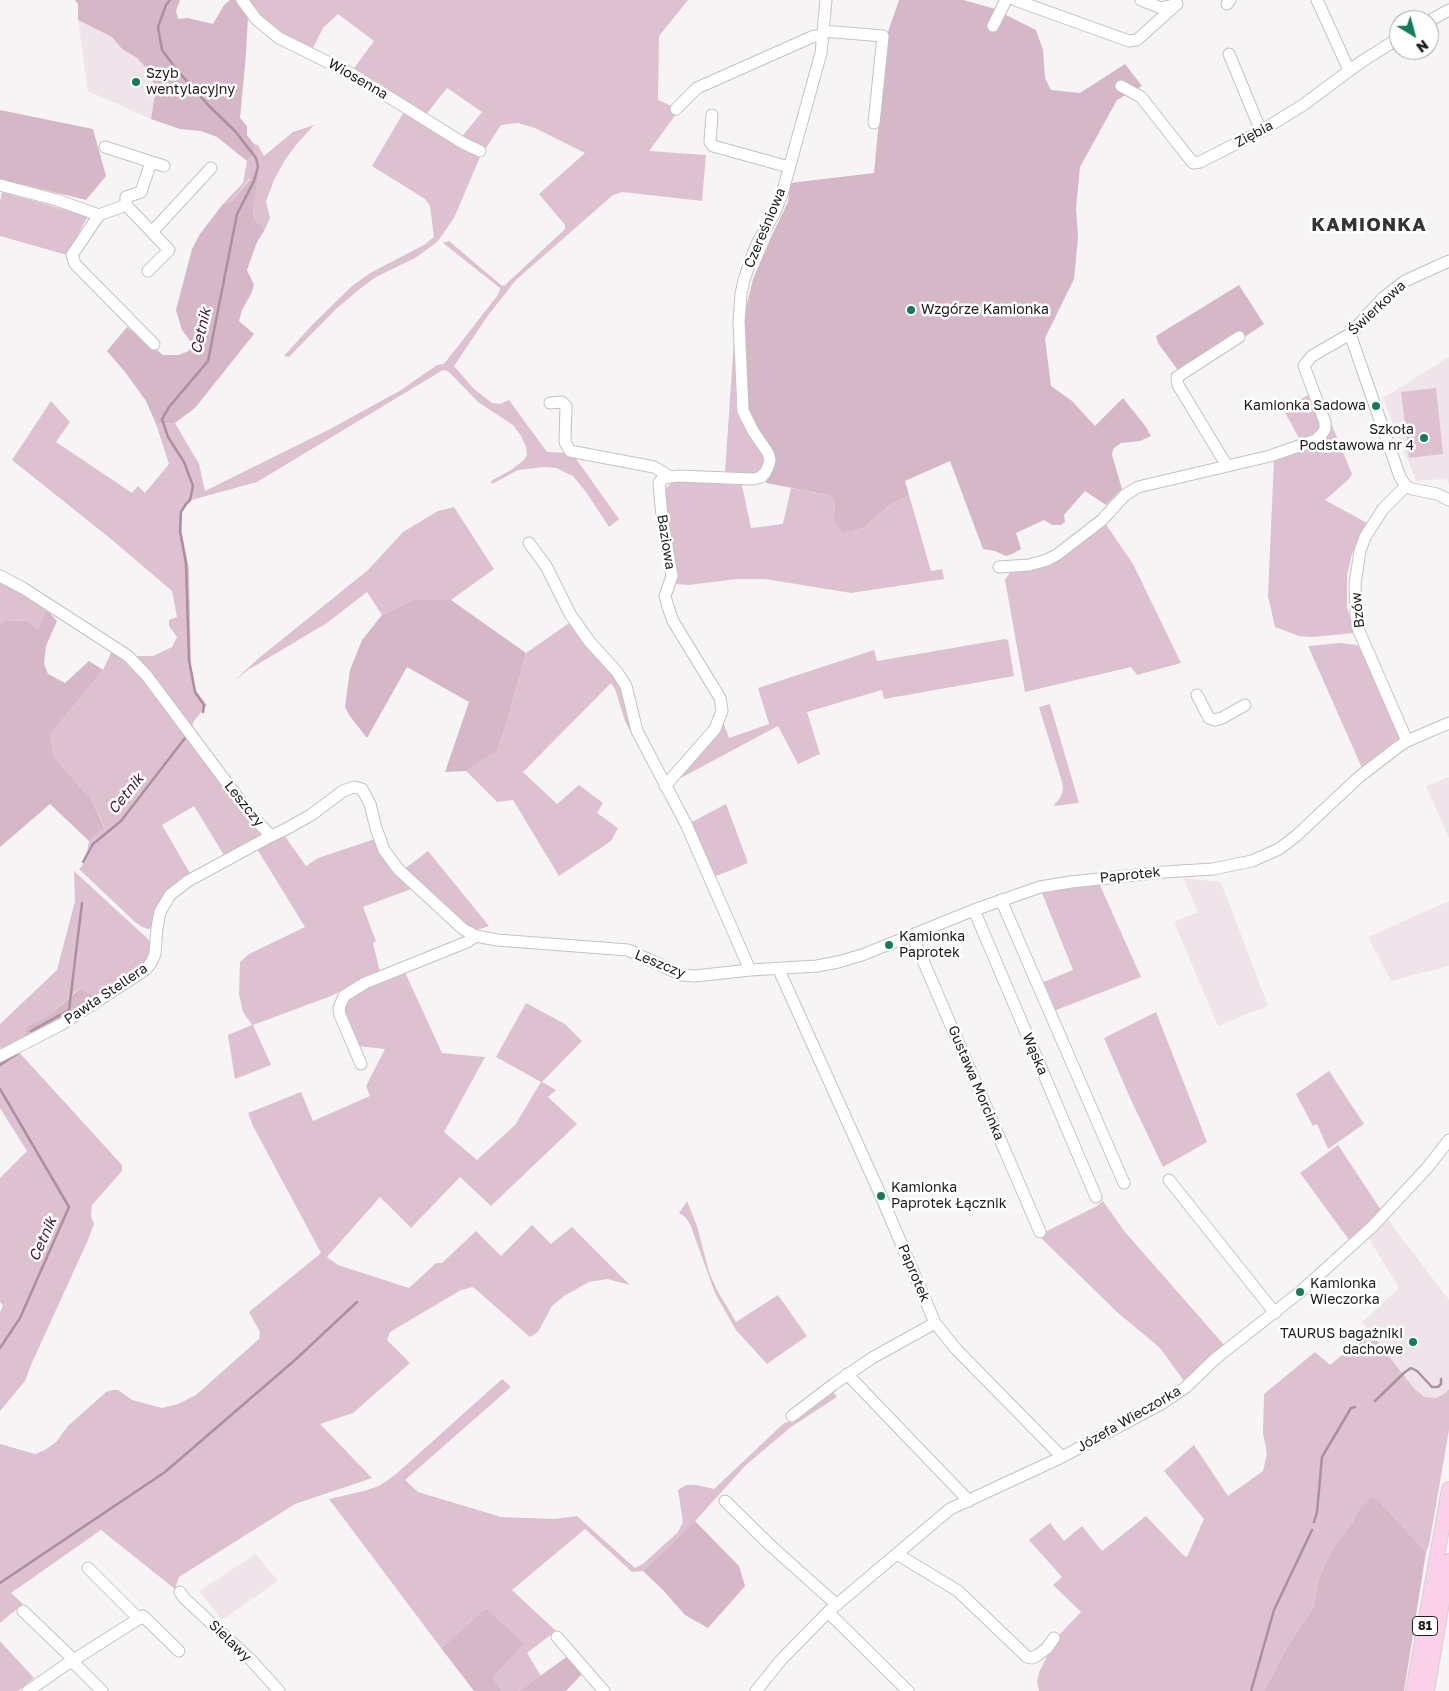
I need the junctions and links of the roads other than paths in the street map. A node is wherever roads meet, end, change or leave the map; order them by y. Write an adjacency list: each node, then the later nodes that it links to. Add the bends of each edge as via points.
1 (242, 0): 19 (street, Wiosenna, via 256,19 279,38 352,74 463,143)
2 (826, 0): 9 (street, Czereśniowa)
3 (1006, 0): 8 (street)
4 (1015, 0): 7 (street, via 1129,41 1137,40)
5 (1140, 0): 7 (street, via 1161,8)
6 (1317, 0): 12 (street)
7 (1179, 2)
8 (993, 26)
9 (823, 33): 14 (street, via 697,88); 16 (street, via 883,36); 22 (street, Czereśniowa, via 821,53)
10 (1389, 44): 12 (street, Ziębia)
11 (1229, 54): 17 (street)
12 (1348, 70): 17 (street, Ziębia, via 1303,105)
13 (1121, 86): 17 (street, Ziębia, via 1141,97 1193,163)
14 (676, 109)
15 (712, 116): 22 (street, via 710,142 713,146)
16 (874, 123)
17 (1261, 131)
18 (105, 147): 20 (street)
19 (480, 150)
20 (152, 162): 21 (street); 25 (street, via 141,192 126,197)
21 (164, 166)
22 (789, 167): 35 (street, Czereśniowa, via 774,214 758,242 744,280 738,321 743,411 768,453 768,467 765,474 753,479)
23 (211, 168): 27 (street)
24 (0, 185): 26 (street)
25 (126, 205): 26 (street); 27 (street)
26 (99, 215): 32 (street, via 72,255 75,264)
27 (152, 232): 29 (street, via 169,250)
28 (1449, 261): 30 (street, Świerkowa, via 1405,281 1384,297)
29 (148, 271)
30 (1350, 334): 34 (street, Świerkowa, via 1312,356 1304,366 1325,422 1322,434 1316,440 1270,456); 36 (street, via 1400,477)
31 (1239, 337): 34 (street, via 1177,376 1178,386)
32 (154, 344)
33 (550, 403): 35 (street, via 562,402 566,406 565,442 570,451 654,467)
34 (1227, 466): 39 (street, Świerkowa, via 1138,487 1058,554 1029,565)
35 (669, 476): 45 (street, Baziowa, via 659,483 672,576 665,596 673,621 720,698 722,711 714,729)
36 (1406, 486): 37 (street); 44 (street, Bzów, via 1384,509 1365,537 1355,584 1359,631)
37 (1449, 500)
38 (529, 543): 45 (street, via 546,566 554,586 588,641 622,680 637,732)
39 (999, 567)
40 (0, 576): 46 (street, Leszczy, via 128,656 147,676 251,815)
41 (1197, 695): 42 (street, via 1209,718 1215,720)
42 (1245, 705)
43 (1449, 723): 44 (street, Paprotek)
44 (1407, 741): 47 (street, Paprotek, via 1359,777 1296,836 1252,861 1213,869 1072,882 1040,887)
45 (665, 786): 51 (street, via 698,851)
46 (271, 836): 50 (street, Leszczy, via 310,815 343,791 354,787 362,789 384,850 398,870 453,922); 54 (street, Pawła Stellera, via 188,881 170,895 160,912 155,954 145,970 62,1024)
47 (1002, 900): 48 (street, Paprotek); 58 (street)
48 (974, 910): 49 (street, Paprotek); 59 (street, Wąska)
49 (912, 935): 52 (street, Paprotek, via 838,962); 60 (street, Gustawa Morcinka)
50 (476, 936): 53 (street, Leszczy, via 557,946 628,950 682,975); 55 (street, via 364,983 344,996 340,1015)
51 (750, 970): 52 (street, Paprotek); 53 (street, Paprotek)
52 (779, 970): 62 (street, Paprotek)
53 (695, 976)
54 (0, 1056)
55 (361, 1064)
56 (1449, 1140): 61 (street, Józefa Wieczorka, via 1372,1227)
57 (1169, 1180): 61 (street)
58 (1124, 1183)
59 (1096, 1197)
60 (1040, 1232)
61 (1275, 1313): 65 (street, Józefa Wieczorka, via 1161,1404)
62 (935, 1323): 63 (street); 65 (street, Paprotek, via 956,1349)
63 (847, 1374): 64 (street); 68 (street)
64 (792, 1416)
65 (1062, 1457): 68 (street, Józefa Wieczorka)
66 (1449, 1489): 70 (main road, 81)
67 (725, 1501): 73 (street)
68 (969, 1502): 69 (street, Józefa Wieczorka, via 950,1509)
69 (897, 1554): 73 (street, Józefa Wieczorka); 77 (street, via 958,1591 1026,1657 1038,1655)
70 (1444, 1565): 86 (main road, 81); 87 (main road, 81)
71 (88, 1568): 75 (street)
72 (180, 1592): 82 (street, Sielawy)
73 (832, 1608): 84 (street, Józefa Wieczorka); 85 (street)
74 (23, 1611): 79 (street)
75 (139, 1619): 78 (street, via 143,1616); 79 (street)
76 (557, 1637): 83 (street)
77 (1054, 1638)
78 (179, 1651)
79 (73, 1661): 80 (street); 81 (street)
80 (28, 1691)
81 (102, 1691)
82 (279, 1691)
83 (604, 1691)
84 (756, 1691)
85 (908, 1691)
86 (1413, 1691)
87 (1427, 1691)

